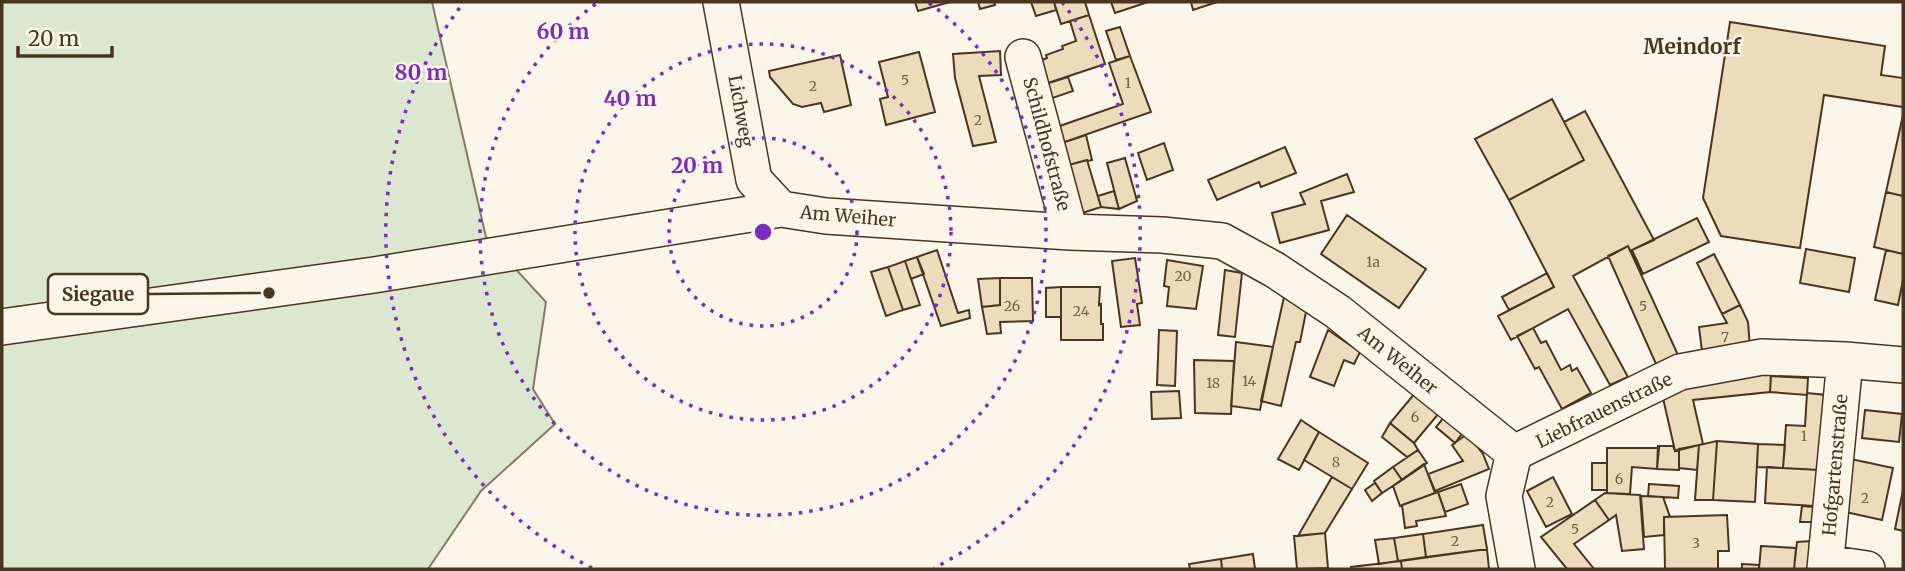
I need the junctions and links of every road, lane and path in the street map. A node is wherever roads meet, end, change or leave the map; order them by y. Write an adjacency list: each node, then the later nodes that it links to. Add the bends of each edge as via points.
1 (721, 2): 3 (street, Lichweg, via 754,180)
2 (1023, 57): 4 (street, Schildhofstraße)
3 (781, 209): 4 (street, Am Weiher); 5 (street, Am Weiher, via 387,273)
4 (1070, 232): 8 (street, Am Weiher, via 1222,241 1338,312)
5 (2, 327)
6 (1844, 360): 7 (street, Liebfrauenstraße); 8 (street, Liebfrauenstraße, via 1762,357 1680,372); 9 (street, Hofgartenstraße)
7 (1903, 365)
8 (1514, 453): 10 (street, via 1504,496)
9 (1825, 566): 11 (street)
10 (1517, 569)
11 (1867, 569)

